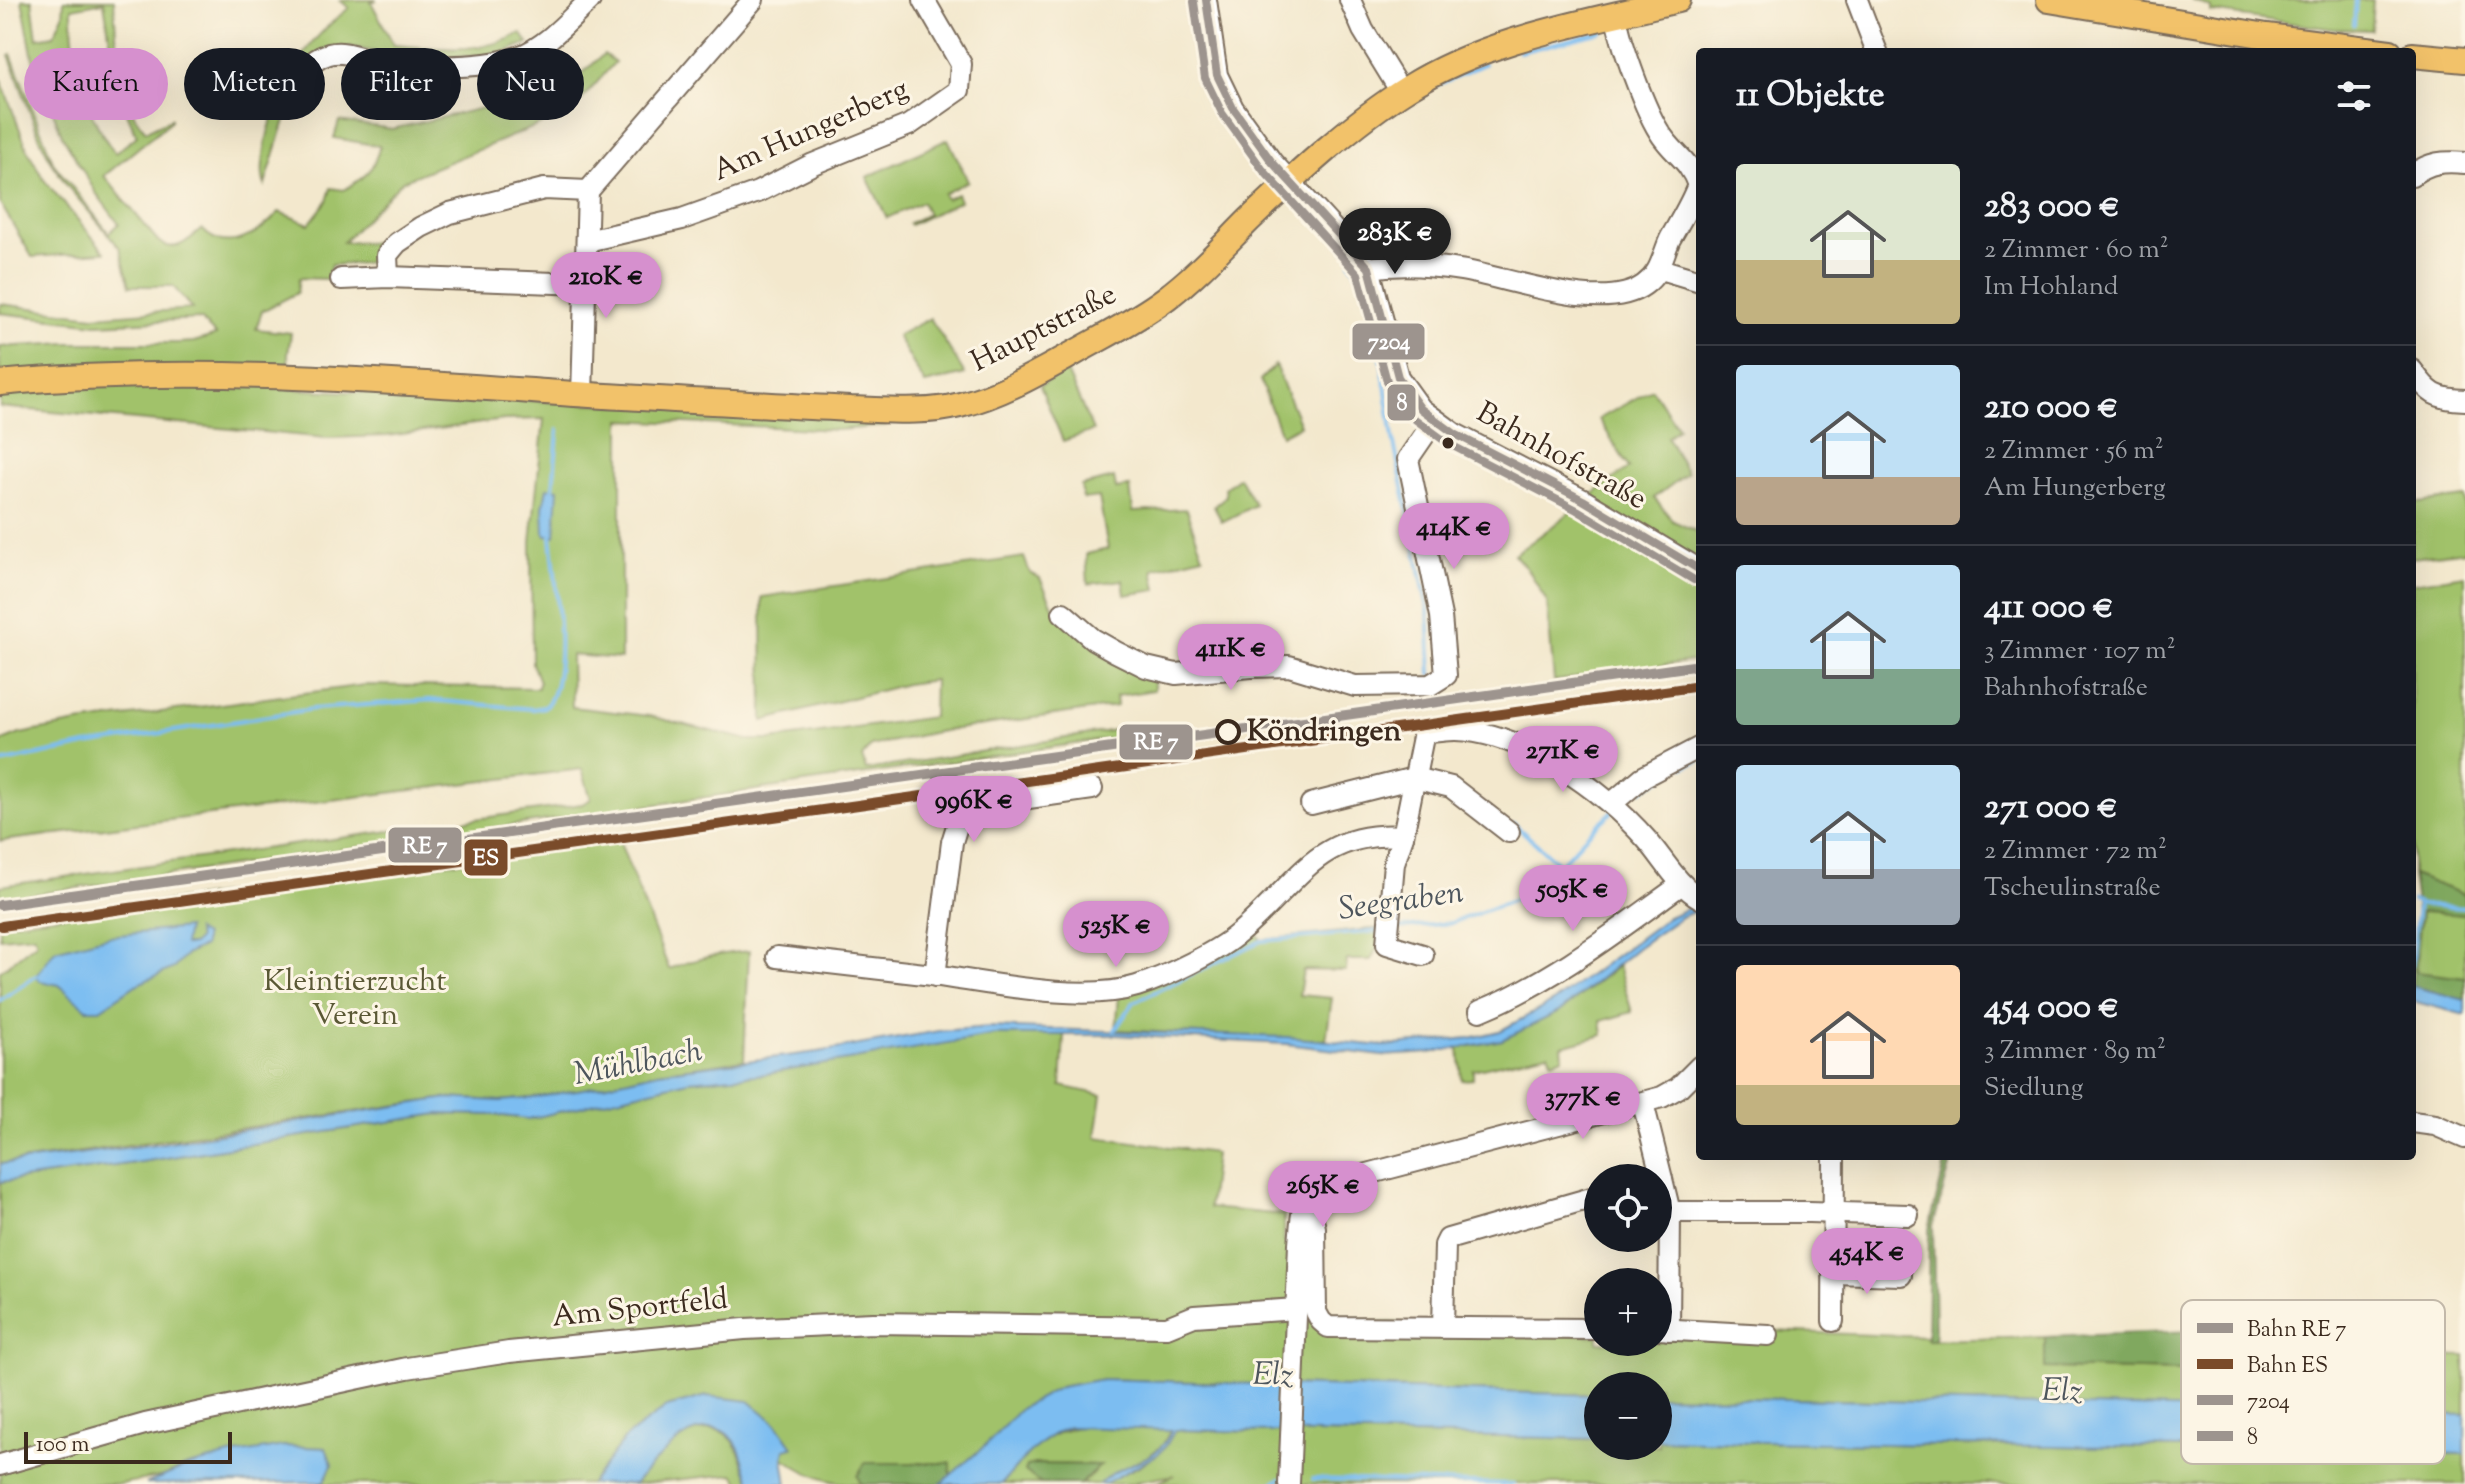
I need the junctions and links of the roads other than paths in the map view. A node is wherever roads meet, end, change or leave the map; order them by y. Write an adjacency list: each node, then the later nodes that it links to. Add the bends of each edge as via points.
1 (590, 0): 13 (street, via 536,49 517,57 441,65)
2 (753, 0): 21 (street)
3 (924, 0): 22 (street, Am Hungerberg, via 961,64 959,90 909,125 758,192 682,219)
4 (1206, 0): 19 (street, Bahnhofstraße, via 1217,75 1233,108)
5 (1350, 0): 15 (street)
6 (1678, 0): 9 (main road, Hauptstraße)
7 (1857, 0): 10 (street)
8 (2049, 0): 11 (main road)
9 (1600, 12): 15 (main road, Hauptstraße, via 1472,57); 18 (street, via 1618,33 1662,136)
10 (1875, 48)
11 (2359, 48)
12 (2416, 55): 14 (main road)
13 (325, 56)
14 (2465, 60)
15 (1401, 92): 19 (main road, Hauptstraße)
16 (2465, 163): 17 (street, via 2443,161)
17 (2416, 172)
18 (1696, 180)
19 (1291, 182): 23 (street, Bahnhofstraße); 31 (main road, Hauptstraße, via 1166,299 1051,366 960,406 893,410)
20 (1696, 189): 24 (street)
21 (588, 191): 22 (street); 25 (street, via 544,189 450,213 397,243 387,255)
22 (587, 241): 28 (street)
23 (1369, 268): 24 (street, via 1412,264 1463,270 1606,297 1644,286); 33 (street, Bahnhofstraße, via 1398,377)
24 (1660, 269): 27 (street)
25 (388, 277): 26 (street); 28 (street)
26 (341, 279)
27 (1696, 280)
28 (584, 284): 31 (street)
29 (2416, 375): 32 (street, via 2432,395)
30 (0, 383): 31 (main road, Hauptstraße, via 144,373)
31 (582, 395)
32 (2465, 400)
33 (1434, 421): 34 (street, Bahnhofstraße); 35 (street, Bahnhofstraße, via 1408,459 1446,665 1446,675 1430,685 1355,686 1289,666 1176,674 1116,652)
34 (1696, 568)
35 (1063, 613)
36 (1696, 749): 40 (street, via 1643,777)
37 (1414, 778): 39 (street); 40 (street, via 1424,732 1458,730 1523,747 1571,772); 41 (street, via 1451,787); 42 (street)
38 (1092, 789): 46 (street, via 962,810 952,842)
39 (1311, 804)
40 (1611, 804): 43 (street)
41 (1509, 832)
42 (1403, 836): 44 (street, via 1394,863 1387,944); 46 (street, via 1361,837 1323,854 1232,938 1140,985 1109,993 1076,992)
43 (1693, 892): 47 (street, via 1517,996)
44 (1423, 955)
45 (777, 957): 46 (street)
46 (935, 976)
47 (1480, 1011)
48 (1696, 1070): 49 (street, via 1678,1088)
49 (1643, 1103): 53 (street); 60 (street, via 1314,1188 1306,1197 1299,1244)
50 (2416, 1123): 51 (street)
51 (2465, 1138)
52 (1834, 1160): 56 (street)
53 (1656, 1164)
54 (1584, 1200): 62 (street, via 1448,1239)
55 (1672, 1212): 56 (street)
56 (1833, 1214): 57 (street); 58 (street)
57 (1908, 1215)
58 (1833, 1273): 59 (street); 61 (street)
59 (1901, 1275)
60 (1306, 1310): 62 (street, via 1328,1327); 66 (street, Am Sportfeld, via 1194,1316 1167,1327 933,1323 744,1329 509,1352 407,1368 145,1424); 67 (street, via 1293,1364)
61 (1833, 1321)
62 (1443, 1327): 63 (street)
63 (1584, 1329)
64 (1672, 1330): 65 (street)
65 (1768, 1335)
66 (0, 1465)
67 (1290, 1468)

